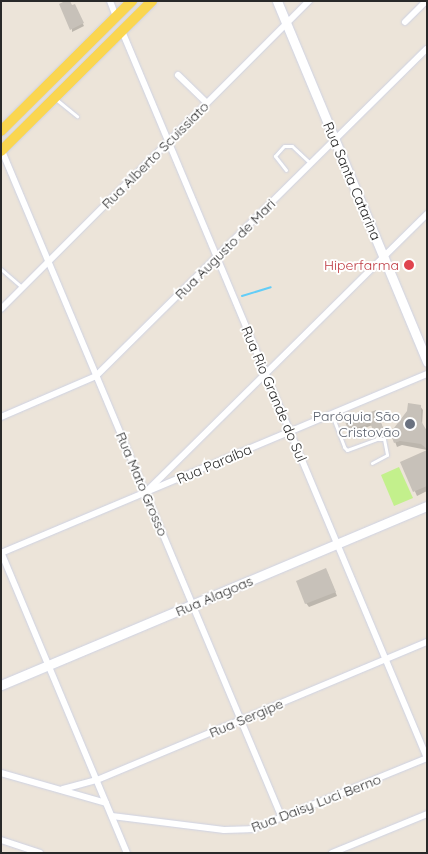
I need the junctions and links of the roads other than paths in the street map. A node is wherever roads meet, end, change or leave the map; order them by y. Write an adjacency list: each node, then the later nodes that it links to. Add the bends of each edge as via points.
1 (110, 1): 7 (street)
2 (132, 1): 7 (main road)
3 (152, 1): 10 (main road)
4 (277, 1): 9 (street, Rua Santa Catarina)
5 (309, 1): 9 (street, Rua Alberto Scuissiato)
6 (426, 1): 8 (street)
7 (116, 17): 16 (main road)
8 (405, 22)
9 (287, 24): 14 (street, Rua Alberto Scuissiato); 17 (street, Rua Santa Catarina)
10 (122, 31): 13 (main road); 18 (street, Rua Rio Grande do Sul)
11 (427, 49): 17 (street, Rua Augusto de Mari)
12 (178, 75): 14 (street)
13 (54, 98): 15 (lane); 19 (main road)
14 (207, 103): 18 (street, Rua Alberto Scuissiato)
15 (76, 116)
16 (1, 131)
17 (335, 140): 20 (street, Rua Augusto de Mari); 24 (street, Rua Santa Catarina)
18 (168, 142): 23 (street, Rua Rio Grande do Sul); 25 (street, Rua Alberto Scuissiato)
19 (2, 151): 25 (street, Rua Mato Grosso)
20 (311, 164): 21 (lane, via 292,146 284,146 275,156); 23 (street, Rua Augusto de Mari)
21 (286, 170)
22 (427, 214): 24 (street)
23 (217, 257): 30 (street, Rua Rio Grande do Sul); 32 (street, Rua Augusto de Mari)
24 (384, 257): 29 (street, Rua Santa Catarina); 30 (street)
25 (48, 262): 27 (street, Rua Alberto Scuissiato); 32 (street, Rua Mato Grosso)
26 (1, 269): 27 (lane)
27 (23, 288): 28 (street, Rua Alberto Scuissiato)
28 (1, 309)
29 (427, 362)
30 (265, 374): 35 (street, Rua Rio Grande do Sul); 37 (street)
31 (427, 374): 33 (street, Rua Paraíba)
32 (96, 376): 34 (street, Rua Augusto de Mari); 37 (street, Rua Mato Grosso)
33 (332, 414): 35 (street, Rua Paraíba); 36 (lane, via 347,450 378,438 384,440 387,455)
34 (1, 417)
35 (290, 432): 37 (street, Rua Paraíba); 39 (street, Rua Rio Grande do Sul)
36 (372, 463)
37 (146, 493): 40 (street, Rua Paraíba); 41 (street, Rua Mato Grosso)
38 (427, 506): 39 (street, Rua Alagoas)
39 (337, 544): 41 (street, Rua Alagoas); 43 (street, Rua Rio Grande do Sul)
40 (1, 553): 44 (street)
41 (192, 605): 44 (street, Rua Alagoas); 46 (street, Rua Mato Grosso)
42 (427, 642): 43 (street, Rua Sergipe)
43 (385, 659): 46 (street, Rua Sergipe); 47 (street, Rua Rio Grande do Sul)
44 (49, 665): 45 (street, Rua Alagoas); 49 (street)
45 (1, 685)
46 (241, 720): 49 (street, Rua Sergipe); 54 (street, Rua Mato Grosso)
47 (427, 758): 54 (street, Rua Daisy Luci Berno)
48 (1, 773): 50 (street)
49 (97, 780): 50 (street, Rua Sergipe); 51 (street)
50 (63, 789): 51 (street)
51 (106, 803): 53 (street)
52 (427, 814): 58 (street)
53 (112, 816): 54 (street, Rua Daisy Luci Berno, via 234,831 252,829); 57 (street)
54 (282, 818)
55 (1, 840): 56 (street)
56 (40, 853)
57 (127, 853)
58 (332, 853)

